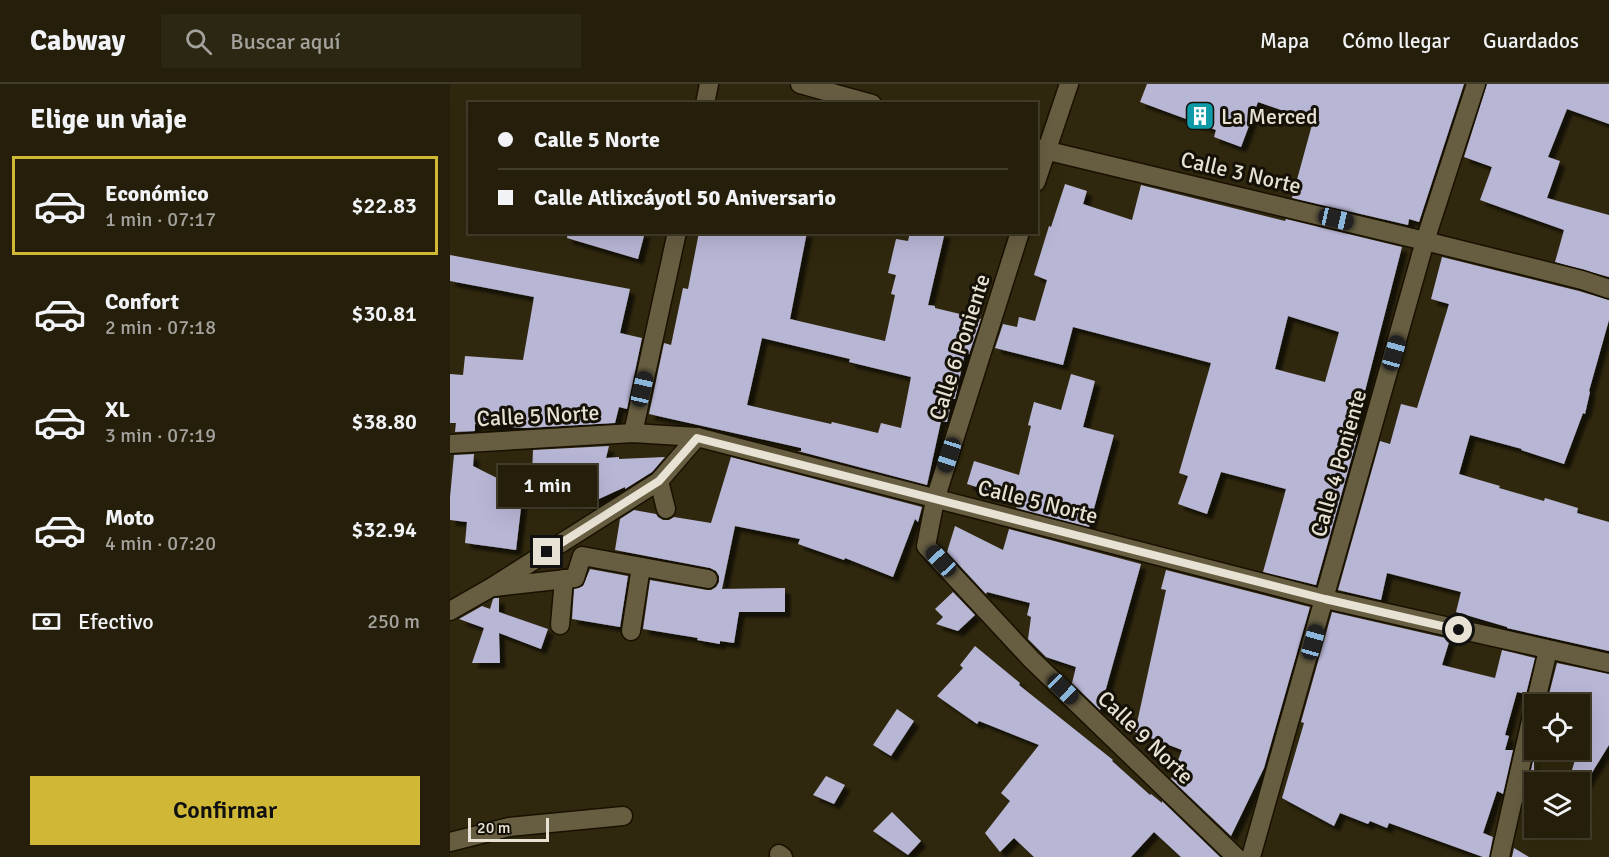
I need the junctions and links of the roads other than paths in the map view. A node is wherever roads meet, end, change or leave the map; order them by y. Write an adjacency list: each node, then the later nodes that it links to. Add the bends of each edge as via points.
1 (709, 84): 5 (street)
2 (800, 84): 6 (street)
3 (1069, 84): 7 (street)
4 (1476, 84): 11 (street, Calle 4 Poniente)
5 (705, 102)
6 (865, 102)
7 (1042, 150): 8 (street); 11 (street, Calle 3 Norte)
8 (1038, 171)
9 (677, 234): 13 (street)
10 (1019, 234): 17 (street, Calle 6 Poniente)
11 (1425, 241): 12 (street, Calle 3 Norte); 24 (street, Calle 4 Poniente)
12 (1609, 289)
13 (633, 433): 14 (street, Calle 5 Norte); 15 (street, Calle 5 Norte)
14 (697, 438): 16 (street); 17 (street, Calle 5 Norte)
15 (450, 444)
16 (659, 481): 18 (street); 23 (street)
17 (935, 500): 19 (street, Calle 6 Poniente); 24 (street, Calle 5 Norte)
18 (666, 509)
19 (926, 546): 34 (street, Calle 9 Norte, via 1031,659)
20 (641, 567): 21 (street, via 582,556 575,578); 22 (street); 27 (street)
21 (564, 579): 23 (street); 26 (street)
22 (708, 579)
23 (492, 587): 25 (street)
24 (1325, 599): 28 (street, Calle 5 Norte); 35 (street, Calle 4 Poniente)
25 (450, 611)
26 (560, 625)
27 (631, 631)
28 (1548, 650): 29 (street, Calle 5 Norte); 30 (street)
29 (1609, 663)
30 (1538, 694)
31 (1524, 753): 36 (street)
32 (623, 816): 33 (street, via 509,827)
33 (450, 842)
34 (1236, 857)
35 (1251, 857)
36 (1500, 857)

